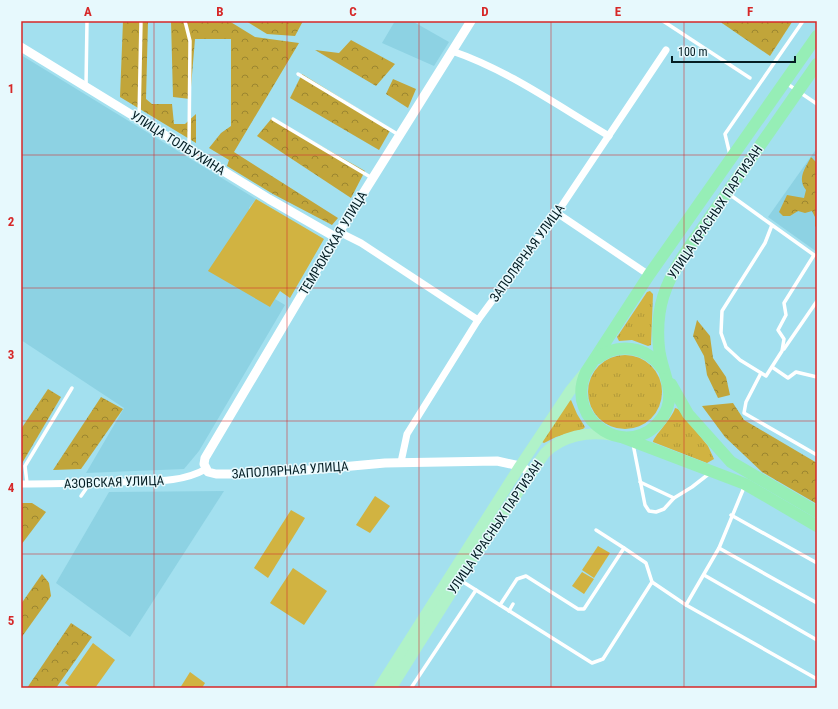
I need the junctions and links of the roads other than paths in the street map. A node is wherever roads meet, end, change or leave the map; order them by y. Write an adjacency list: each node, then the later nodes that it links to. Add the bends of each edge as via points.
1 (87, 21): 15 (lane)
2 (141, 21): 19 (lane)
3 (185, 21): 22 (lane, via 190,40)
4 (663, 21): 13 (lane)
5 (803, 21): 23 (lane, via 725,134)
6 (468, 22): 10 (street, ТЕМРЮКСКАЯ УЛИЦА)
7 (817, 36): 14 (highway, УЛИЦА КРАСНЫХ ПАРТИЗАН)
8 (21, 47): 15 (street, УЛИЦА ТОЛБУХИНА)
9 (666, 50): 21 (street, ЗАПОЛЯРНАЯ УЛИЦА)
10 (452, 51): 20 (street, ТЕМРЮКСКАЯ УЛИЦА); 21 (street, via 498,70)
11 (817, 64): 16 (highway, УЛИЦА КРАСНЫХ ПАРТИЗАН)
12 (298, 74): 20 (lane)
13 (750, 78)
14 (785, 82): 16 (lane); 23 (highway, УЛИЦА КРАСНЫХ ПАРТИЗАН)
15 (86, 87): 19 (street, УЛИЦА ТОЛБУХИНА)
16 (798, 91): 17 (lane); 25 (highway, УЛИЦА КРАСНЫХ ПАРТИЗАН)
17 (817, 104)
18 (273, 119): 24 (lane)
19 (139, 120): 22 (street, УЛИЦА ТОЛБУХИНА)
20 (400, 136): 24 (street, ТЕМРЮКСКАЯ УЛИЦА)
21 (609, 136): 26 (street, ЗАПОЛЯРНАЯ УЛИЦА)
22 (190, 150): 28 (street, УЛИЦА ТОЛБУХИНА, via 269,199)
23 (731, 160): 30 (highway, УЛИЦА КРАСНЫХ ПАРТИЗАН)
24 (373, 178): 28 (street, ТЕМРЮКСКАЯ УЛИЦА)
25 (727, 193): 27 (lane); 37 (highway, УЛИЦА КРАСНЫХ ПАРТИЗАН, via 667,282 658,323 659,349)
26 (557, 213): 30 (street); 32 (street, ЗАПОЛЯРНАЯ УЛИЦА)
27 (772, 225): 29 (lane); 36 (lane, via 765,243 722,311 721,333 726,347 740,360)
28 (338, 235): 32 (street, via 360,243); 45 (street, ТЕМРЮКСКАЯ УЛИЦА, via 205,458)
29 (816, 256): 33 (lane, via 784,303 786,315 778,330 784,339)
30 (650, 275): 34 (highway, УЛИЦА КРАСНЫХ ПАРТИЗАН)
31 (817, 301): 33 (lane)
32 (478, 320): 43 (street, ЗАПОЛЯРНАЯ УЛИЦА, via 410,428)
33 (782, 351): 35 (lane)
34 (593, 363): 37 (highway, via 610,351 631,348 651,356); 40 (highway, via 582,384 583,404 595,425); 44 (main road, УЛИЦА КРАСНЫХ ПАРТИЗАН, via 570,391)
35 (772, 367): 36 (lane, via 766,376); 38 (lane, via 788,378 796,372 803,372)
36 (761, 373): 42 (lane, via 746,402 744,413)
37 (665, 374): 40 (highway, УЛИЦА КРАСНЫХ ПАРТИЗАН, via 670,392 668,405 658,423 640,435); 54 (highway, via 688,414 731,462)
38 (817, 378)
39 (72, 388): 50 (lane, via 25,466)
40 (616, 436): 41 (highway); 47 (main road, УЛИЦА КРАСНЫХ ПАРТИЗАН, via 593,433 562,441 545,453)
41 (633, 441): 46 (highway); 48 (lane)
42 (817, 455)
43 (401, 462): 44 (street, ЗАПОЛЯРНАЯ УЛИЦА, via 497,461); 45 (street, ЗАПОЛЯРНАЯ УЛИЦА, via 237,474 216,474)
44 (520, 466): 47 (street, ЗАПОЛЯРНАЯ УЛИЦА); 72 (main road, УЛИЦА КРАСНЫХ ПАРТИЗАН)
45 (206, 469): 49 (street, АЗОВСКАЯ УЛИЦА, via 183,478)
46 (712, 471): 51 (highway); 53 (lane, via 706,478)
47 (530, 472): 62 (main road, УЛИЦА КРАСНЫХ ПАРТИЗАН)
48 (640, 482): 53 (lane); 53 (lane, via 645,505 649,511 664,509)
49 (90, 483): 50 (street, АЗОВСКАЯ УЛИЦА); 52 (lane)
50 (24, 484)
51 (745, 484): 55 (lane); 56 (highway)
52 (81, 496)
53 (674, 498)
54 (817, 512)
55 (731, 515): 59 (lane); 60 (lane)
56 (817, 526)
57 (596, 530): 58 (lane)
58 (624, 548): 63 (lane, via 646,563); 67 (lane, via 584,609 578,609 526,576 517,579)
59 (718, 548): 61 (lane); 65 (lane)
60 (817, 563)
61 (704, 575): 68 (lane); 70 (lane)
62 (459, 579): 64 (lane); 73 (main road, УЛИЦА КРАСНЫХ ПАРТИЗАН)
63 (652, 582): 68 (lane); 69 (lane, via 603,659 595,663)
64 (476, 590): 67 (lane); 74 (lane)
65 (817, 603)
66 (513, 604): 69 (lane)
67 (500, 605): 69 (lane)
68 (686, 605): 71 (lane)
69 (509, 611)
70 (817, 640)
71 (817, 679)
72 (380, 688)
73 (391, 688)
74 (411, 688)

